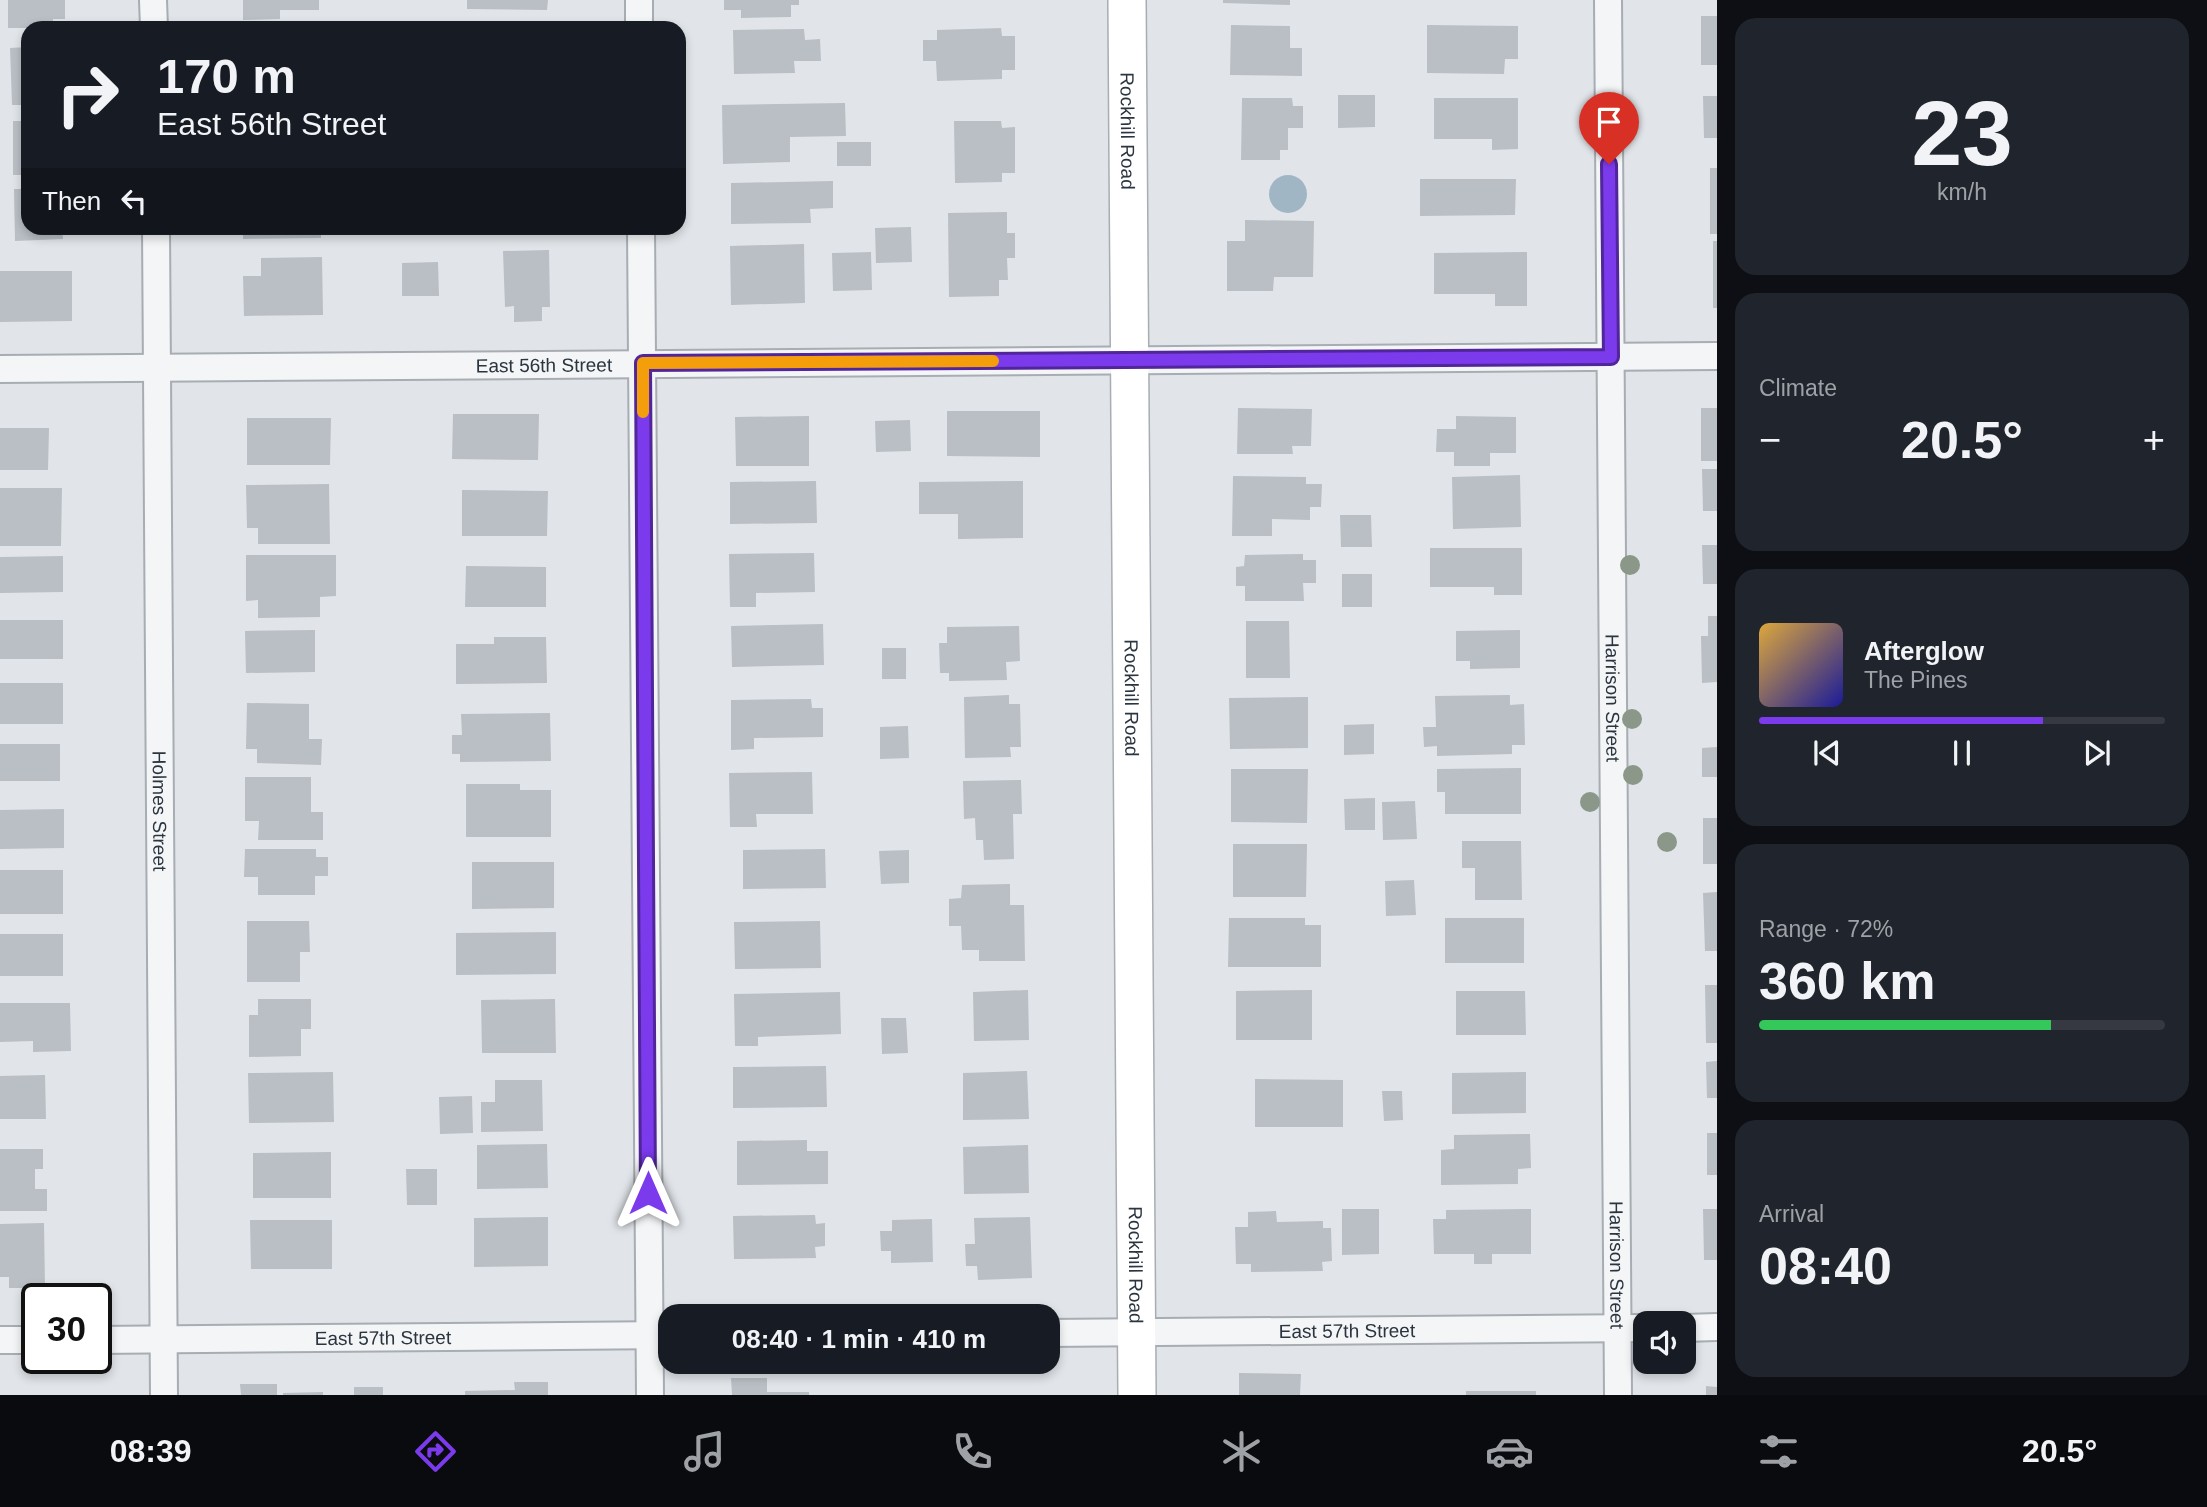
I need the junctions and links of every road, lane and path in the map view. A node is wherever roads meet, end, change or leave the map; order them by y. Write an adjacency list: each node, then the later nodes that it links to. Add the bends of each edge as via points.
1 (153, 0): 5 (street)
2 (639, 0): 6 (street)
3 (1127, 0): 11 (main road, Rockhill Road)
4 (1608, 0): 10 (street, Harrison Street)
5 (154, 21)
6 (639, 21)
7 (156, 235): 13 (street, Holmes Street)
8 (641, 235): 12 (street)
9 (1717, 356): 10 (street, East 56th Street)
10 (1611, 357): 11 (street, East 56th Street); 17 (street, Harrison Street)
11 (1129, 359): 12 (street, East 56th Street); 21 (main road, Rockhill Road)
12 (643, 363): 13 (street, East 56th Street); 15 (street)
13 (157, 368): 14 (street, East 56th Street); 23 (street, Holmes Street)
14 (0, 369)
15 (659, 1304)
16 (1717, 1327): 19 (street)
17 (1618, 1328): 18 (street, East 57th Street); 21 (street, East 57th Street); 31 (street, Harrison Street)
18 (1633, 1328)
19 (1696, 1328)
20 (1060, 1332): 21 (street, East 57th Street)
21 (1137, 1332): 30 (main road, Rockhill Road)
22 (658, 1335): 23 (street, East 57th Street)
23 (163, 1339): 26 (street, East 57th Street); 28 (street, Holmes Street)
24 (0, 1340): 25 (street)
25 (21, 1340)
26 (112, 1340)
27 (658, 1347): 29 (street)
28 (164, 1395)
29 (650, 1395)
30 (1138, 1395)
31 (1618, 1395)

